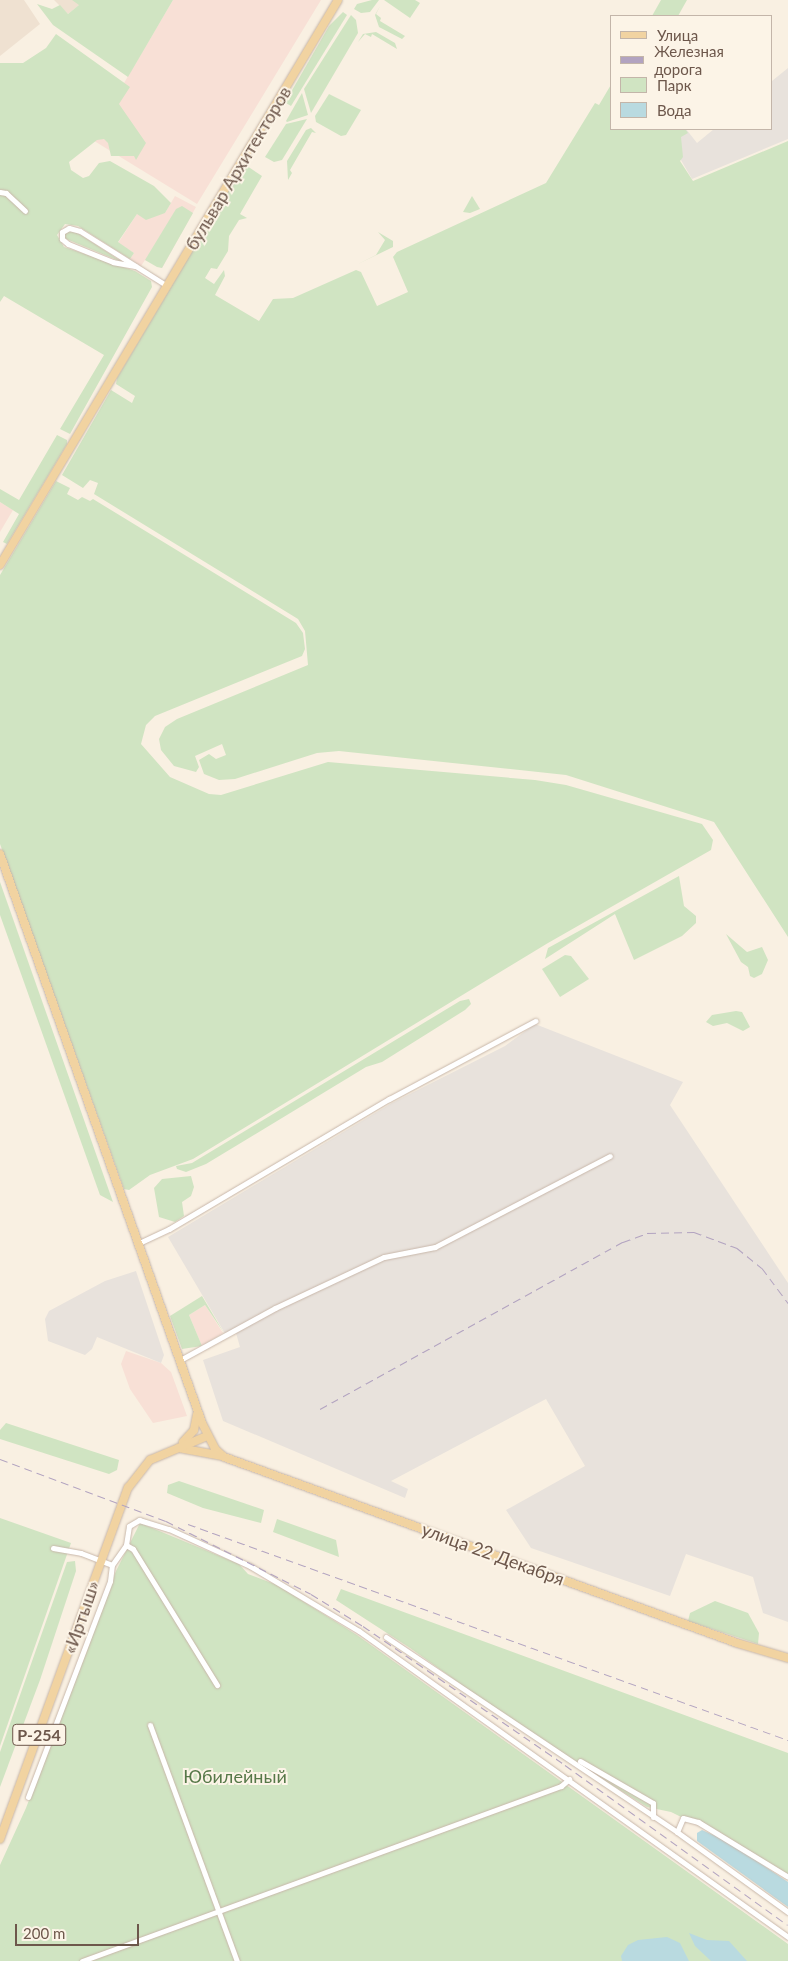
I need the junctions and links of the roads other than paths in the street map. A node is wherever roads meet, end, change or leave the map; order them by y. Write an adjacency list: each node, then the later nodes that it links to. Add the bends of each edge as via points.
1 (332, 0): 6 (main road, бульвар Архитекторов)
2 (338, 0): 6 (main road, бульвар Архитекторов)
3 (0, 192): 4 (street, via 6,193)
4 (25, 211)
5 (134, 266): 5 (street, via 75,229 65,228 62,232 65,242 113,262); 6 (street)
6 (166, 286): 7 (main road, бульвар Архитекторов)
7 (0, 564)
8 (0, 854): 11 (main road)
9 (535, 1021): 11 (street, via 389,1099 169,1229)
10 (610, 1156): 12 (street, via 435,1247 384,1257 275,1308)
11 (139, 1242): 12 (main road)
12 (180, 1360): 13 (main road)
13 (197, 1409): 14 (main road); 15 (main road, via 194,1430)
14 (207, 1436): 15 (main road, «Иртыш» / Р-254); 16 (main road)
15 (172, 1449): 16 (main road, улица 22 Декабря, via 191,1449); 19 (main road, «Иртыш» / Р-254, via 150,1460 132,1481)
16 (224, 1457): 22 (main road, улица 22 Декабря, via 737,1643)
17 (126, 1545): 20 (street); 23 (street, via 137,1556); 26 (street, via 129,1526 139,1520 169,1529 250,1566 359,1631)
18 (53, 1548): 19 (street)
19 (101, 1561): 20 (street); 30 (main road, «Иртыш» / Р-254)
20 (112, 1565): 27 (street, via 110,1581)
21 (386, 1637): 28 (street)
22 (788, 1658)
23 (217, 1685)
24 (150, 1725): 32 (street)
25 (580, 1761): 28 (street, via 654,1803)
26 (569, 1779): 32 (street, via 561,1786); 34 (street)
27 (28, 1798)
28 (653, 1817): 29 (street)
29 (677, 1832): 31 (street, via 683,1818 698,1822); 33 (street)
30 (0, 1839)
31 (788, 1878)
32 (218, 1910): 35 (street); 36 (street)
33 (788, 1912)
34 (788, 1937)
35 (82, 1961)
36 (237, 1961)

